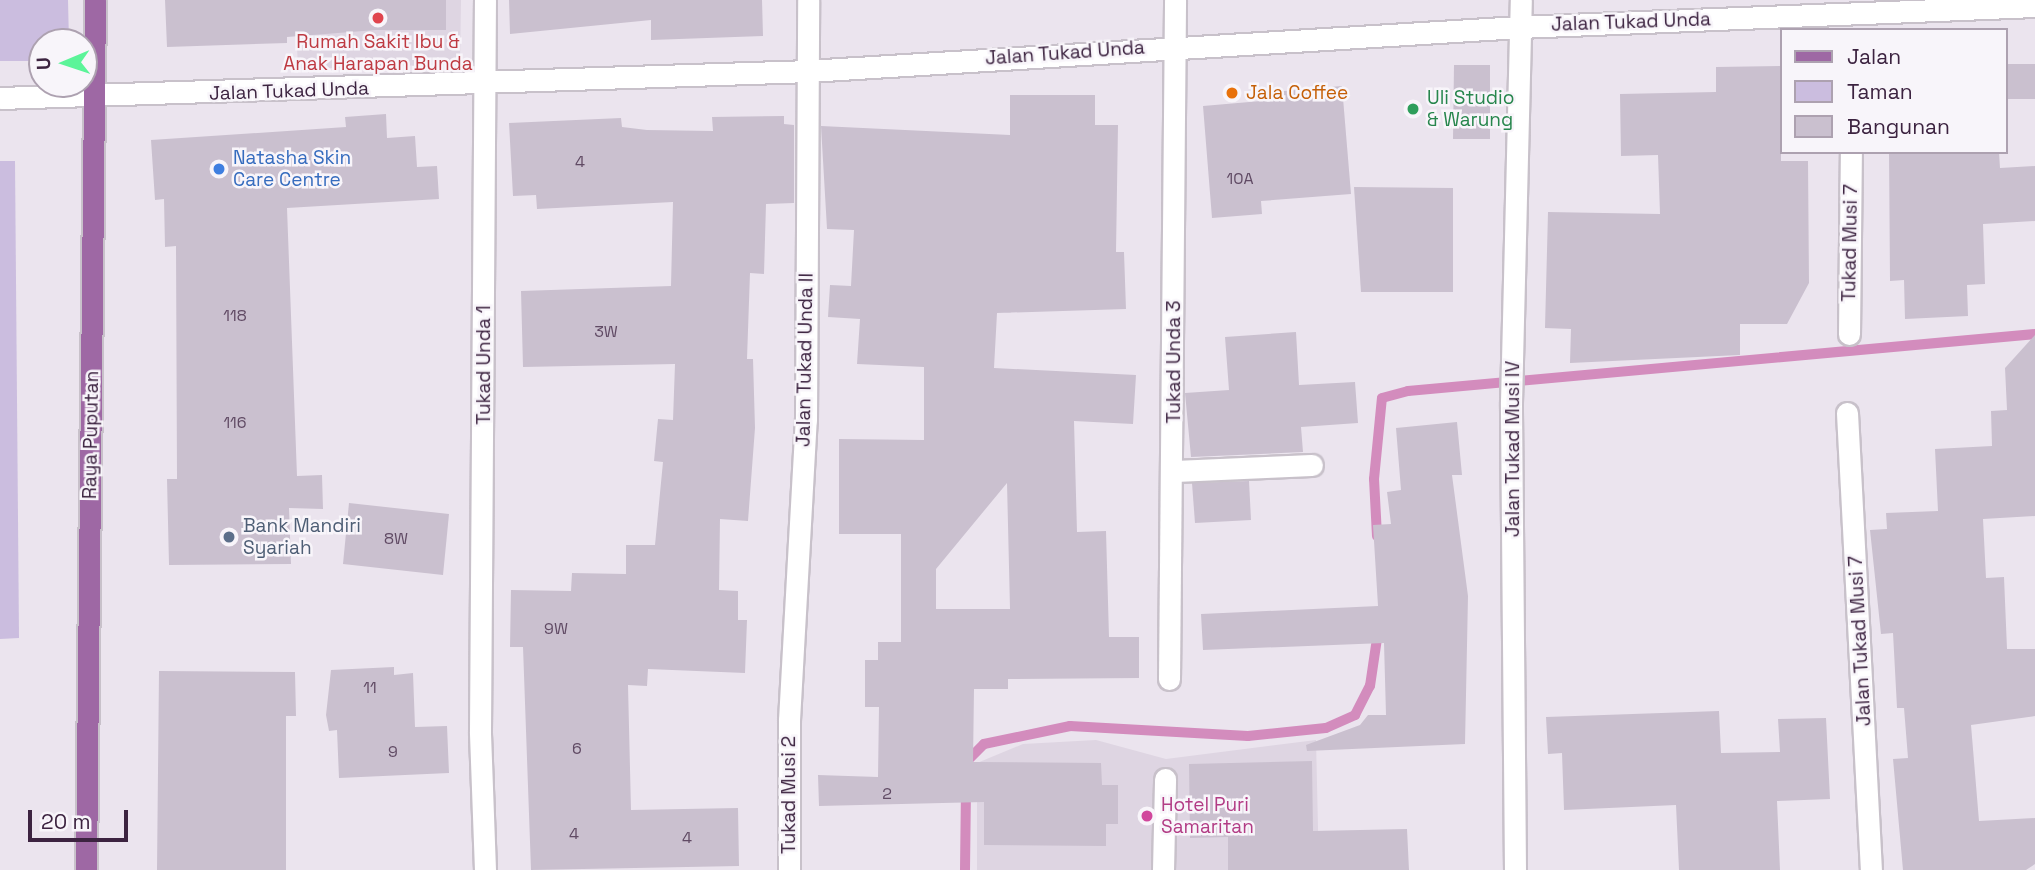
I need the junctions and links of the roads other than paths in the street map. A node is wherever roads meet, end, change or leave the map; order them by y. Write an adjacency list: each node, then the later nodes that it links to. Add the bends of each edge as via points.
1 (95, 0): 9 (main road, Raya Puputan)
2 (485, 0): 12 (street, Tukad Unda 1)
3 (808, 0): 11 (street, Jalan Tukad Unda II)
4 (1175, 0): 10 (street, Tukad Unda 3)
5 (1521, 0): 8 (street, Jalan Tukad Musi IV)
6 (2035, 6): 7 (street, Jalan Tukad Unda)
7 (1854, 14): 8 (street, Jalan Tukad Unda)
8 (1519, 27): 10 (street, Jalan Tukad Unda); 29 (street, Jalan Tukad Musi IV, via 1511,401)
9 (95, 28)
10 (1177, 46): 11 (street, Jalan Tukad Unda); 21 (street, Tukad Unda 3)
11 (808, 71): 12 (street, Jalan Tukad Unda); 23 (street, Jalan Tukad Unda II, via 806,419)
12 (484, 84): 13 (street, Jalan Tukad Unda); 26 (street, Tukad Unda 1, via 480,731)
13 (98, 96)
14 (28, 97): 15 (street, Jalan Tukad Unda)
15 (0, 98)
16 (96, 98): 25 (main road, Raya Puputan)
17 (1852, 154): 18 (street, Tukad Musi 7)
18 (1849, 334)
19 (1847, 413): 30 (street, Jalan Tukad Musi 7)
20 (1312, 465): 21 (street)
21 (1174, 471): 22 (street, Tukad Unda 3)
22 (1169, 678)
23 (789, 720): 27 (street, Tukad Musi 2)
24 (1165, 779): 28 (street)
25 (86, 870)
26 (485, 870)
27 (789, 870)
28 (1163, 870)
29 (1515, 870)
30 (1871, 870)

